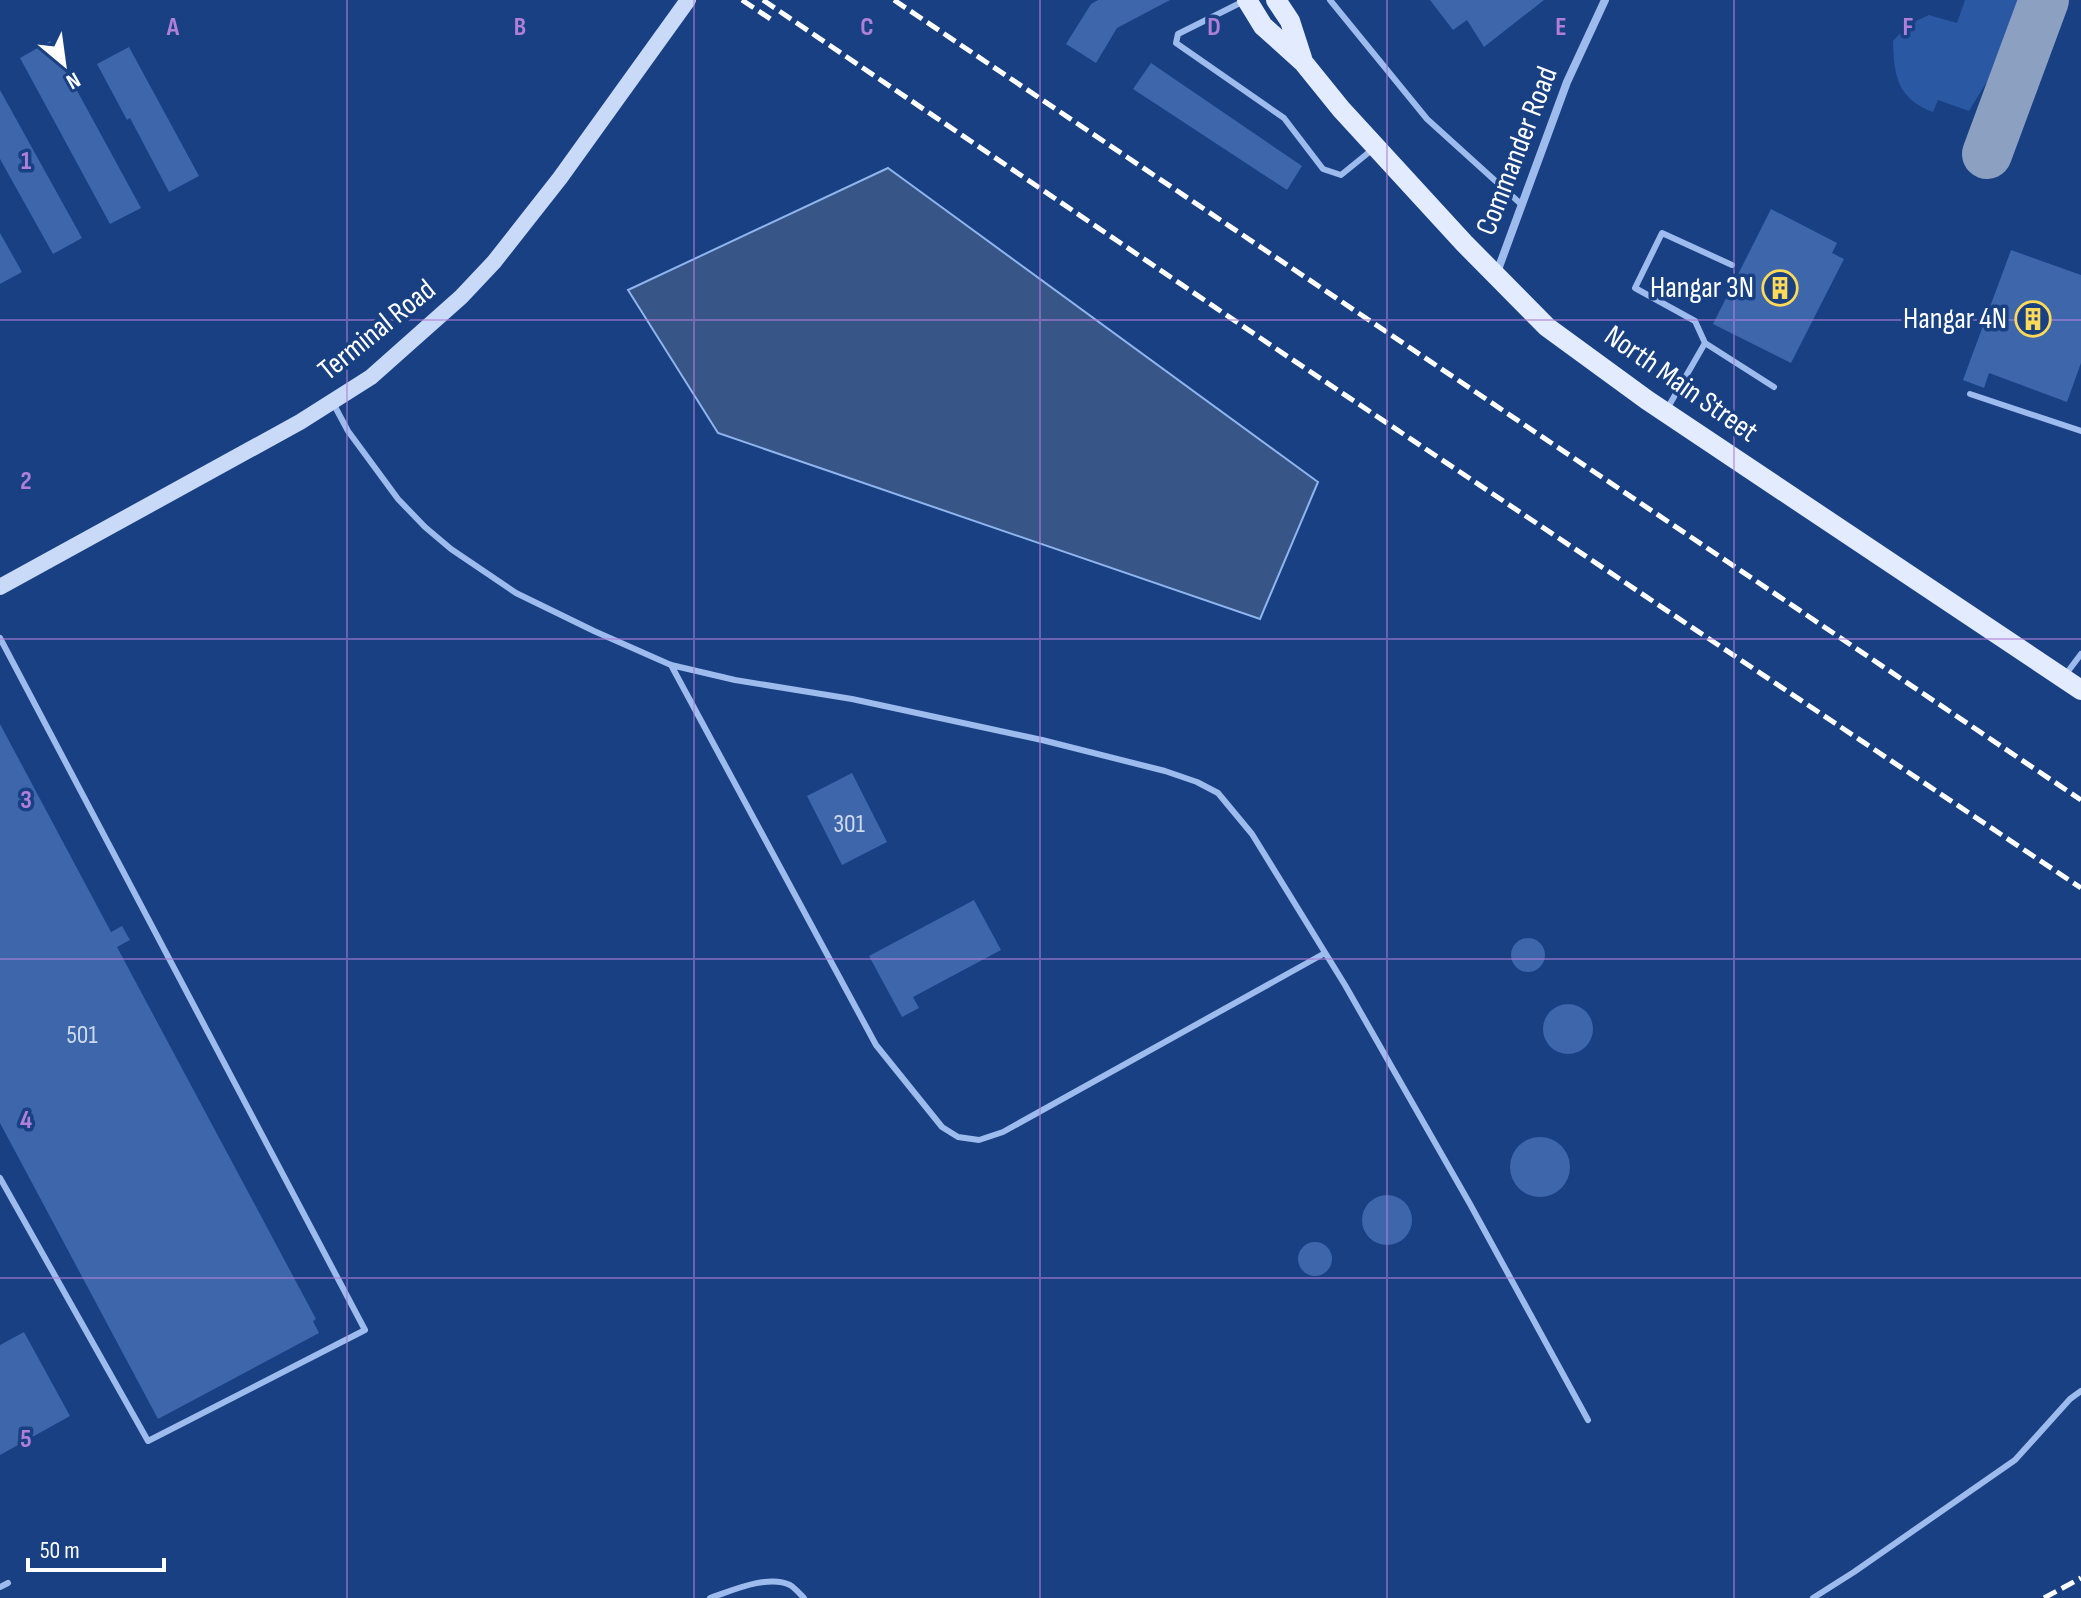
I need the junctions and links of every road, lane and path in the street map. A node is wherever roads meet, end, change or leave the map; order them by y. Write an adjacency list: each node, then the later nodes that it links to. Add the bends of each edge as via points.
1 (688, 0): 14 (main road, Terminal Road, via 501,253 461,297 371,377)
2 (1246, 0): 6 (main road, North Main Street, via 1263,26); 7 (lane, via 1178,34 1176,43 1284,118 1323,169 1341,175)
3 (1276, 0): 6 (main road, North Main Street, via 1290,21)
4 (1330, 0): 8 (lane, via 1427,119)
5 (1605, 0): 8 (street, Commander Road, via 1567,82)
6 (1303, 62): 7 (main road, North Main Street)
7 (1375, 146): 10 (main road, North Main Street)
8 (1522, 205): 10 (street, Commander Road)
9 (1732, 265): 11 (lane, via 1662,233 1635,288 1695,321)
10 (1496, 276): 15 (main road, North Main Street, via 1547,327)
11 (1705, 343): 12 (lane); 15 (lane)
12 (1774, 387)
13 (1970, 394): 16 (lane)
14 (333, 403): 17 (main road, Terminal Road); 20 (lane, via 398,499 451,549 516,593)
15 (1665, 412): 21 (main road, North Main Street)
16 (2081, 431)
17 (0, 587)
18 (0, 638): 24 (lane, via 365,1330 148,1441)
19 (2081, 654): 21 (lane)
20 (671, 665): 23 (lane, via 1042,740 1197,782 1218,793 1252,834); 23 (lane, via 876,1045 942,1127 958,1137 979,1140 1003,1132)
21 (2063, 678): 22 (main road, North Main Street)
22 (2081, 690)
23 (1325, 953): 26 (lane)
24 (0, 1178)
25 (2081, 1391): 31 (lane, via 2015,1460)
26 (1588, 1420)
27 (8, 1583): 28 (lane)
28 (0, 1587)
29 (710, 1598): 30 (lane, via 773,1581 789,1585)
30 (804, 1598)
31 (1813, 1598)

